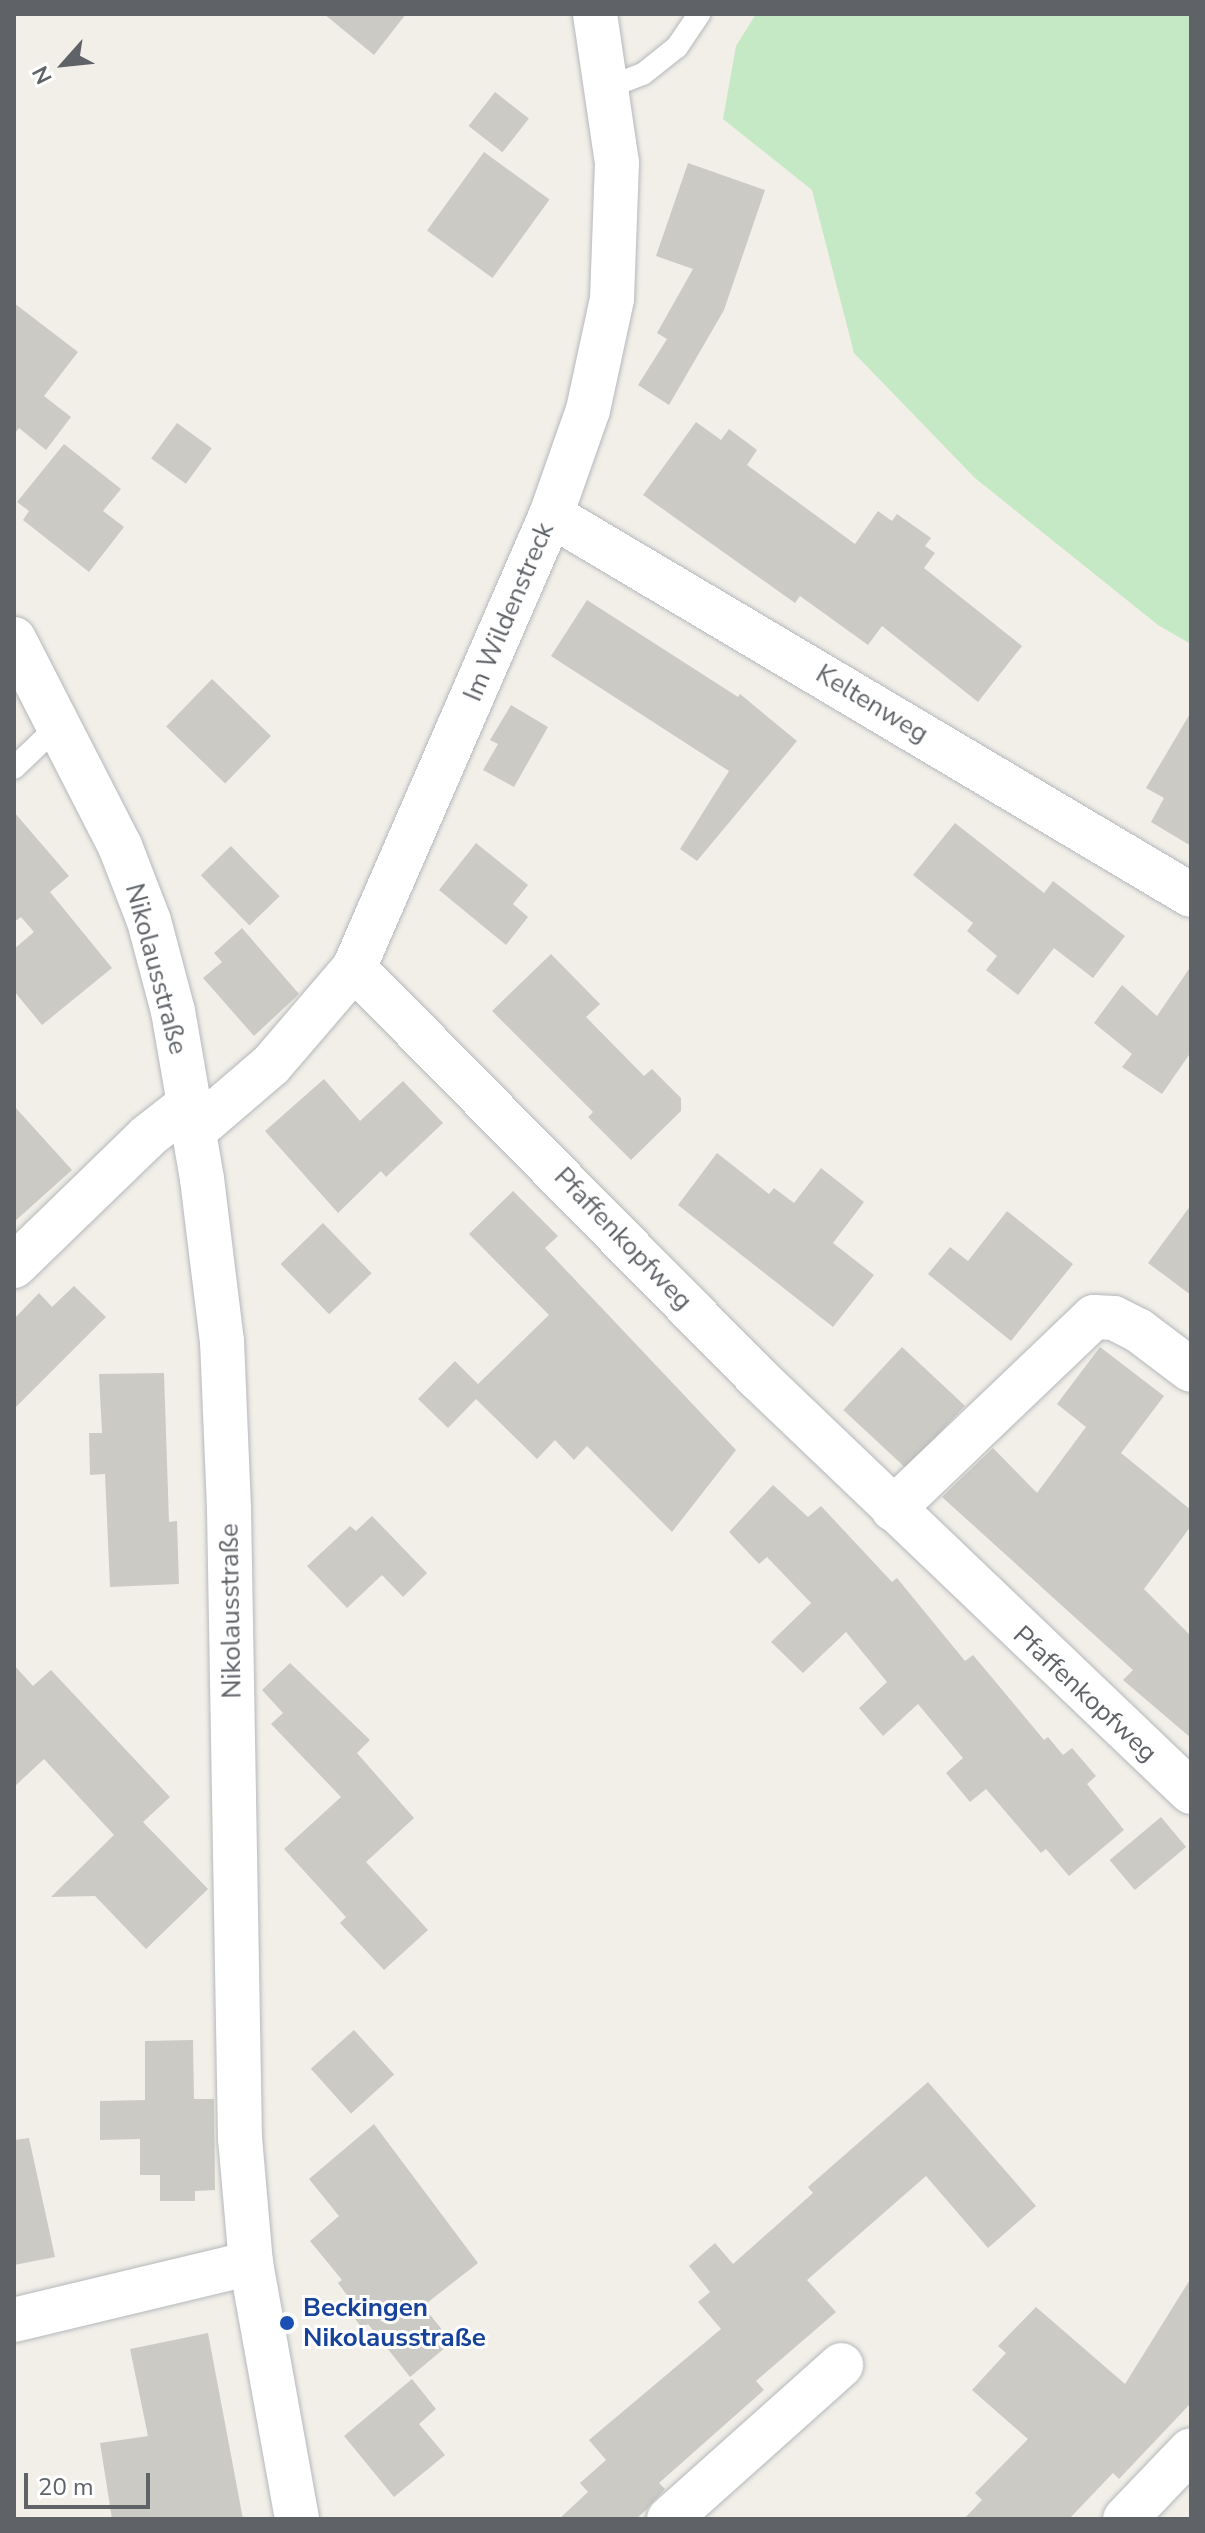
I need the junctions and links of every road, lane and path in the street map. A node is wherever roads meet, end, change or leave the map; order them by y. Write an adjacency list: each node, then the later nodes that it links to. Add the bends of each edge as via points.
1 (595, 14): 3 (street, Im Wildenstreck)
2 (699, 14): 3 (lane, via 677,47 643,74)
3 (609, 87): 4 (street, Im Wildenstreck, via 617,163 612,299 588,410)
4 (551, 515): 8 (street, Keltenweg); 9 (street, Im Wildenstreck)
5 (14, 639): 6 (street, Nikolausstraße)
6 (61, 723): 7 (lane); 10 (street, Nikolausstraße, via 149,921)
7 (14, 768)
8 (1191, 895)
9 (354, 968): 10 (street, Im Wildenstreck, via 271,1065); 13 (street, Pfaffenkopfweg)
10 (192, 1117): 11 (street, Im Wildenstreck, via 148,1136); 15 (street, Nikolausstraße, via 222,1341 240,2138)
11 (14, 1266)
12 (1191, 1370): 13 (street, via 1138,1330 1114,1318 1094,1317)
13 (893, 1509): 14 (street, Pfaffenkopfweg)
14 (1186, 1776)
15 (251, 2263): 16 (street); 19 (street, Nikolausstraße)
16 (14, 2320)
17 (841, 2365): 20 (street)
18 (1191, 2450): 21 (street)
19 (297, 2519)
20 (669, 2519)
21 (1125, 2519)

